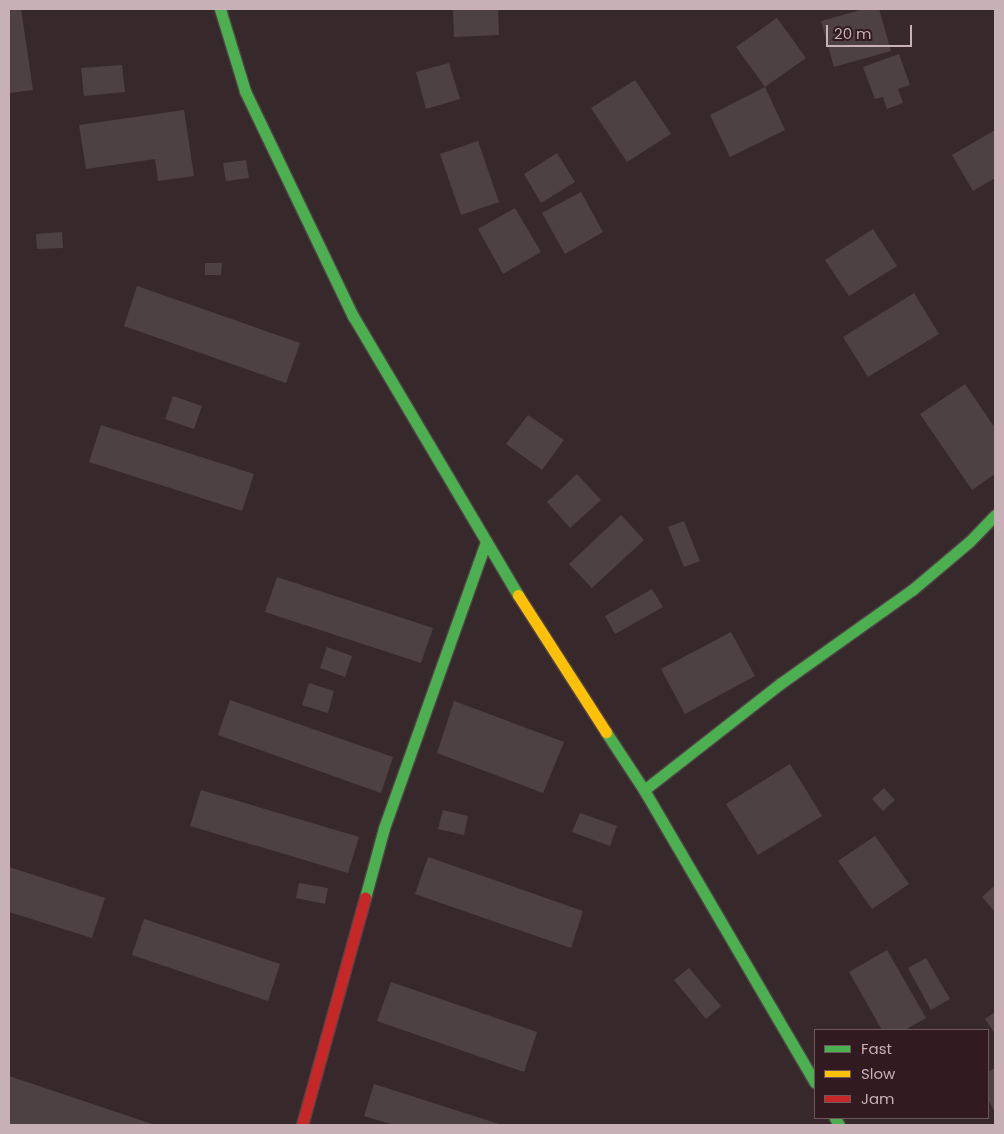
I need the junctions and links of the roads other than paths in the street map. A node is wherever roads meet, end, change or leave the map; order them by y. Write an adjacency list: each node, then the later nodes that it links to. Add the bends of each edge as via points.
1 (220, 9): 3 (main road, via 245,91 353,316)
2 (995, 515): 4 (main road, via 970,541 912,590 781,683)
3 (485, 544): 4 (main road); 6 (main road, via 384,828)
4 (644, 790): 5 (main road)
5 (814, 1081)
6 (302, 1125)

